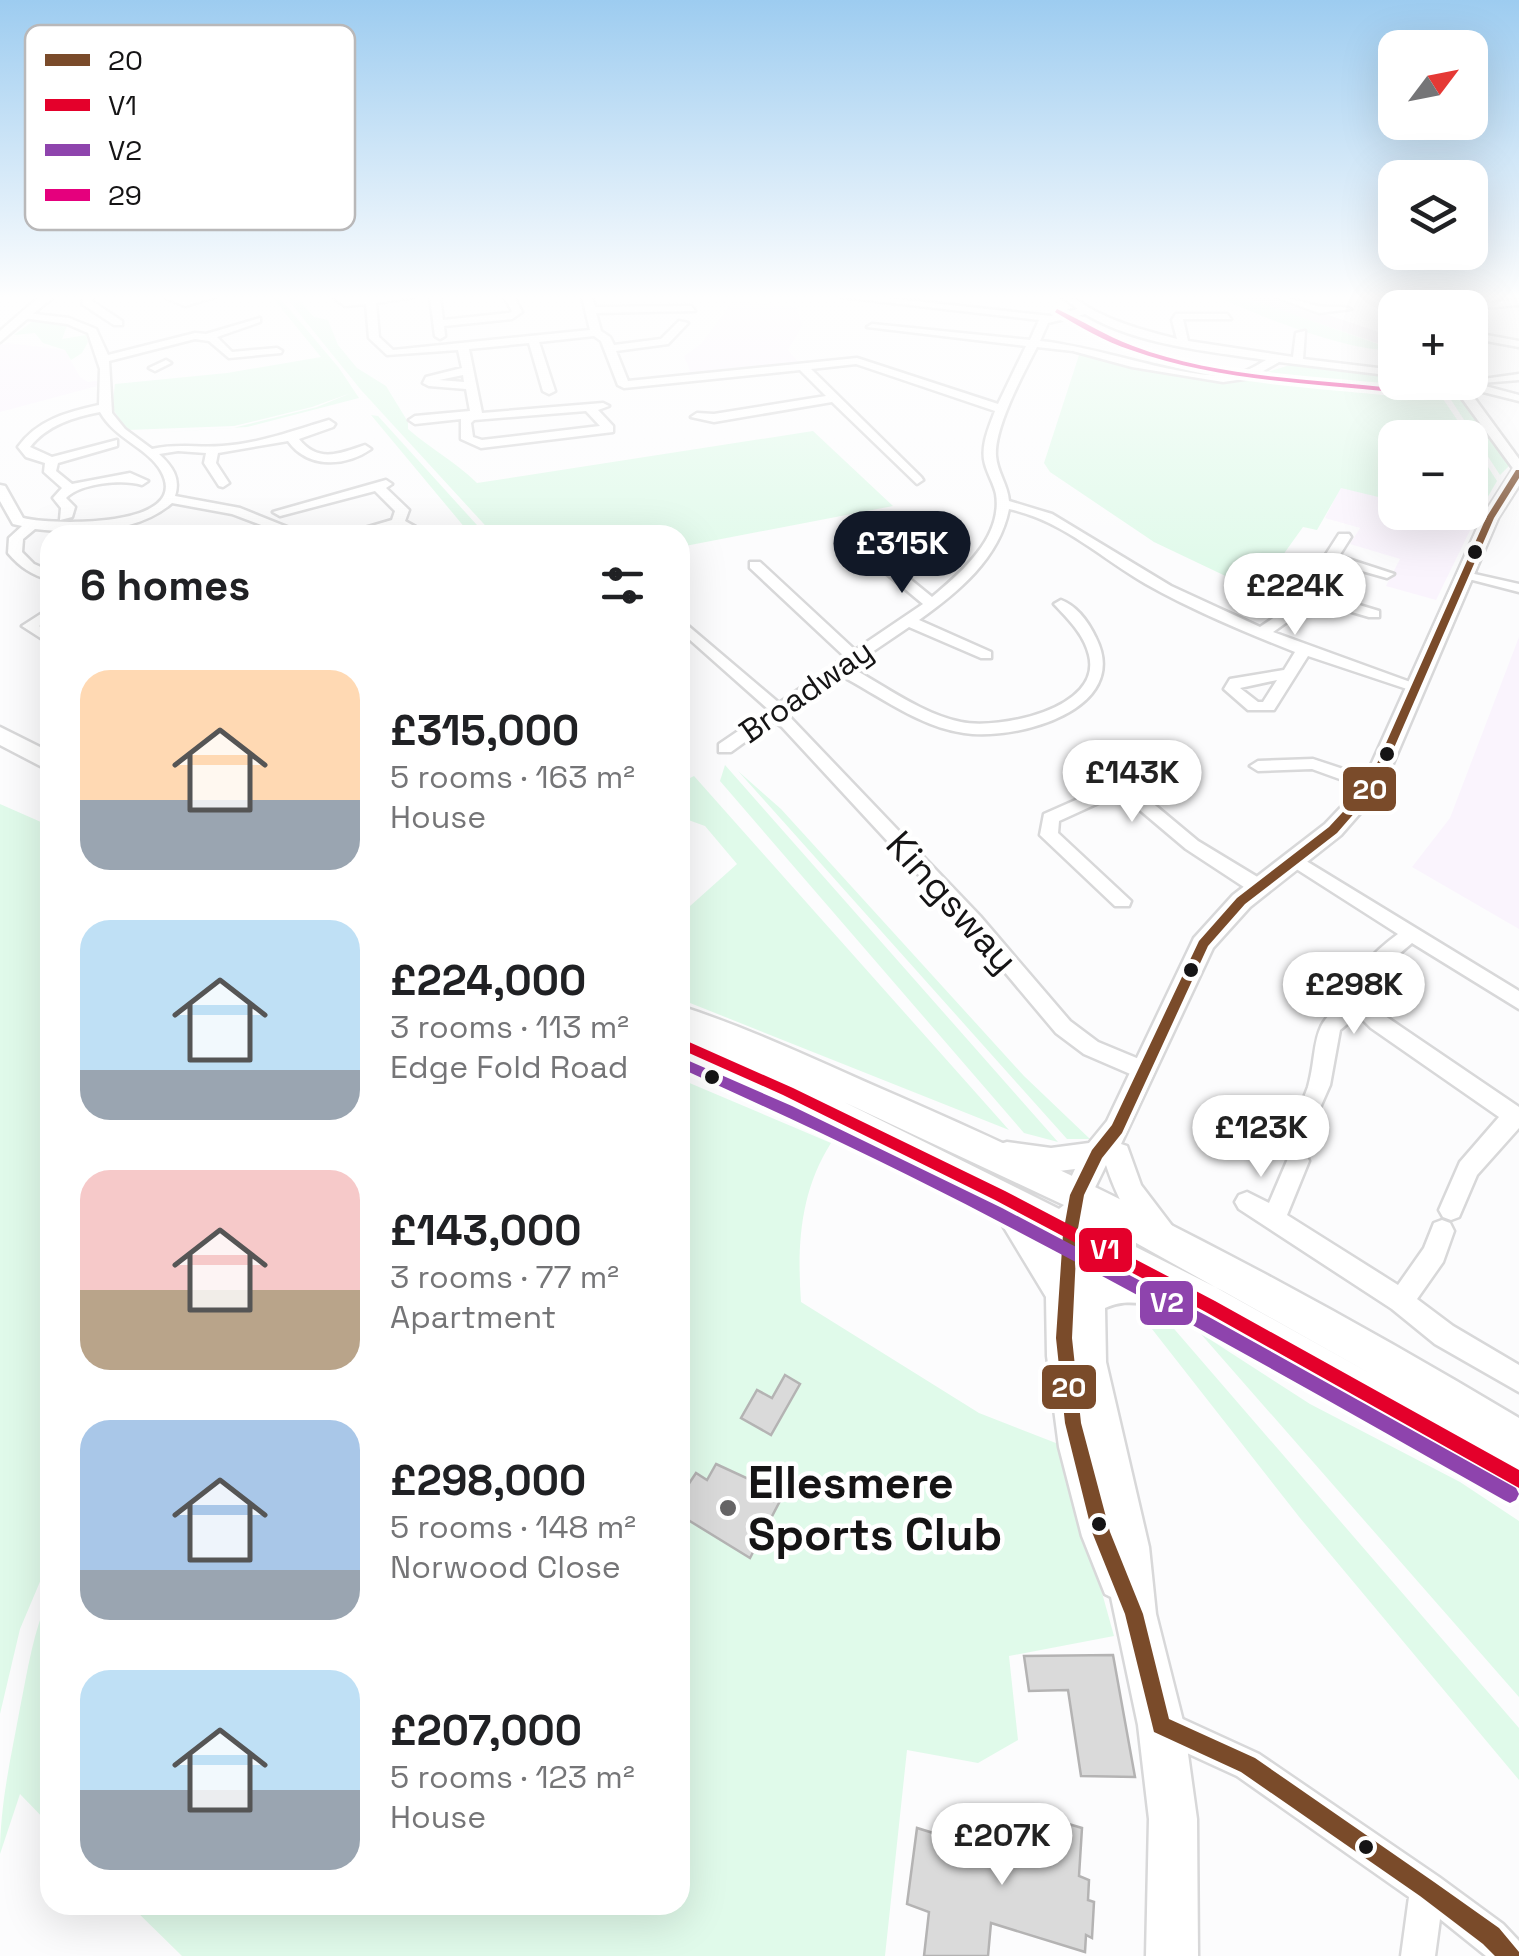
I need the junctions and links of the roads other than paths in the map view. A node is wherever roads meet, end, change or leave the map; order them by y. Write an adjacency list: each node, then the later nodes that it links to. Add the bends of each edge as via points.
1 (104, 388): 8 (street)
2 (471, 388): 10 (street)
3 (826, 388): 6 (street)
4 (940, 388): 9 (street)
5 (1014, 388): 9 (street)
6 (835, 398): 11 (street); 21 (street)
7 (1471, 400): 20 (street)
8 (104, 408): 18 (street, via 120,434); 19 (street, via 74,413 26,441 25,450)
9 (1004, 410): 27 (street, via 990,453)
10 (471, 417): 10 (street, via 465,422 467,439 476,444 610,429 596,406); 12 (street)
11 (701, 418)
12 (415, 420)
13 (332, 424): 14 (street)
14 (292, 437): 16 (street); 17 (street, via 312,461)
15 (104, 444): 19 (street)
16 (214, 450): 18 (street); 23 (street, via 210,463)
17 (360, 452)
18 (148, 453): 26 (street, via 171,481)
19 (52, 461): 24 (street, via 50,472)
20 (1517, 474): 43 (main road)
21 (917, 480)
22 (142, 481): 24 (street, via 130,476)
23 (224, 484)
24 (69, 488): 29 (street, via 59,498 68,506)
25 (0, 489): 34 (street, via 15,518)
26 (168, 498): 31 (street, via 144,515); 32 (street)
27 (1004, 504): 46 (street, Broadway, via 984,553); 53 (street, via 1039,512 1146,578)
28 (279, 513): 30 (street, via 382,485 402,510)
29 (64, 517)
30 (398, 524): 33 (street)
31 (103, 525)
32 (273, 525)
33 (393, 525)
34 (30, 526): 35 (street); 38 (street)
35 (40, 527)
36 (1344, 537): 39 (street)
37 (852, 539): 46 (street)
38 (8, 555): 41 (street)
39 (1330, 558): 42 (street); 45 (street)
40 (754, 565): 56 (street)
41 (40, 572)
42 (1388, 574)
43 (1466, 574): 44 (street); 59 (main road)
44 (1519, 588)
45 (1307, 594): 48 (street); 53 (street, via 1295,611)
46 (930, 603): 50 (street, Broadway)
47 (1061, 604): 57 (street, via 1097,648 1100,662 1086,692 1048,718 962,728)
48 (1374, 614)
49 (40, 617): 52 (street, via 29,626)
50 (906, 620): 55 (street); 56 (street, Broadway)
51 (690, 632): 60 (street, Kingsway)
52 (40, 633)
53 (1260, 634): 54 (street)
54 (1302, 653): 58 (street); 59 (street)
55 (986, 655)
56 (854, 658): 57 (street, Broadway)
57 (839, 668): 60 (street, Broadway)
58 (1288, 674)
59 (1416, 688): 67 (main road)
60 (777, 713): 62 (street, Broadway); 77 (street, Kingsway, via 1063,1027 1091,1048)
61 (0, 735): 64 (highway)
62 (725, 748)
63 (0, 755): 66 (highway)
64 (40, 757)
65 (1258, 766): 67 (street, via 1313,764)
66 (40, 777)
67 (1373, 786): 68 (main road)
68 (1293, 859): 69 (main road); 71 (street)
69 (1257, 886): 70 (street, via 1192,845 1139,800 1112,792 1050,818 1047,829 1056,842); 77 (main road, via 1203,944)
70 (1122, 901)
71 (1411, 934): 72 (street); 73 (street, via 1372,967)
72 (1519, 1002)
73 (1360, 1005): 78 (street); 84 (street, via 1328,1029 1322,1078)
74 (690, 1022): 75 (highway)
75 (732, 1040): 80 (highway); 83 (highway, via 762,1063)
76 (690, 1047): 81 (highway)
77 (1143, 1070): 79 (main road)
78 (1516, 1117): 87 (street, via 1468,1169 1434,1254)
79 (1110, 1146): 80 (main road, via 1051,1160); 83 (main road); 85 (main road, via 1140,1208)
80 (987, 1150): 83 (highway)
81 (1003, 1199): 83 (highway); 86 (highway)
82 (1246, 1202): 84 (street)
83 (1084, 1219): 85 (highway); 86 (highway); 88 (highway); 91 (highway, via 1244,1304)
84 (1274, 1220): 87 (street)
85 (1184, 1250): 90 (highway)
86 (1075, 1297): 88 (highway, via 1132,1282); 93 (highway, via 1064,1338 1073,1423 1101,1532 1134,1614)
87 (1401, 1301): 89 (street)
88 (1210, 1303): 92 (highway)
89 (1519, 1379)
90 (1519, 1442)
91 (1519, 1467)
92 (1519, 1479)
93 (1161, 1725): 94 (street, via 1248,1765); 95 (highway, via 1173,1819)
94 (1426, 1889): 96 (street); 97 (street)
95 (1172, 1956)
96 (1418, 1956)
97 (1510, 1956)

